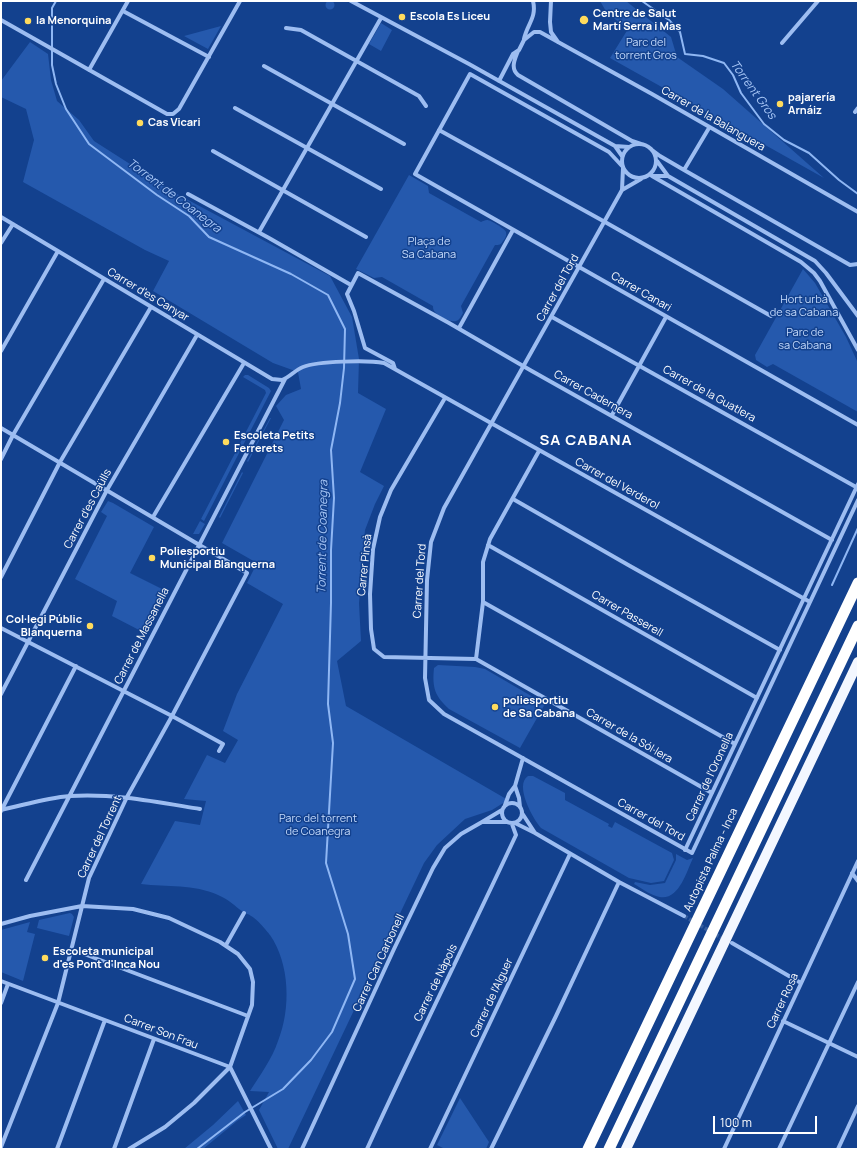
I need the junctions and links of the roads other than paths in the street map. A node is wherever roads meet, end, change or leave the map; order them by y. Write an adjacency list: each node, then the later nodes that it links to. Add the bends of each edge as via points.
1 (128, 1): 7 (street)
2 (240, 1): 15 (street)
3 (351, 1): 8 (street)
4 (533, 1): 11 (street, via 533,18)
5 (551, 1): 12 (street, via 551,32)
6 (818, 1): 13 (street)
7 (123, 10): 15 (street); 18 (street)
8 (381, 18): 16 (street); 19 (street)
9 (1, 20): 18 (street)
10 (286, 28): 16 (street, via 300,30)
11 (524, 40): 12 (street, Carrer de la Balanguera, via 530,34 540,32); 14 (street)
12 (558, 43): 23 (street, Carrer de la Balanguera)
13 (782, 43)
14 (519, 50): 19 (street, via 514,54); 26 (street, via 513,66 518,75)
15 (210, 57): 18 (street, via 179,109 173,114 167,114)
16 (356, 61): 20 (street); 21 (street, via 419,96)
17 (264, 66): 20 (street)
18 (89, 70)
19 (499, 81): 27 (street)
20 (331, 104): 25 (street); 28 (street)
21 (426, 106)
22 (235, 108): 28 (street)
23 (710, 128): 35 (street); 43 (street, Carrer de la Balanguera)
24 (439, 130): 34 (street, via 470,74 609,152); 45 (street); 47 (street, Carrer Canari, via 415,174)
25 (404, 144)
26 (641, 144): 29 (street); 30 (street)
27 (615, 146): 29 (street); 32 (street)
28 (307, 147): 39 (street); 40 (street)
29 (629, 147): 32 (street)
30 (652, 150): 33 (street); 35 (street)
31 (213, 151): 40 (street)
32 (622, 156): 34 (street)
33 (657, 161): 36 (street); 37 (street)
34 (622, 167): 38 (street, via 630,177); 41 (street, Carrer del Tord)
35 (684, 170): 52 (street, via 850,265)
36 (650, 176): 37 (street); 38 (street); 63 (street, via 801,262 820,281)
37 (668, 176): 57 (street, via 811,258 819,264)
38 (642, 179): 41 (street)
39 (381, 189)
40 (282, 190): 48 (street); 49 (street)
41 (622, 190): 45 (street, Carrer del Tord)
42 (188, 194): 48 (street)
43 (858, 212)
44 (1, 217): 46 (street, Carrer d'es Canyar)
45 (605, 222): 53 (street, Carrer del Tord); 58 (street)
46 (12, 224): 50 (street); 51 (street, Carrer d'es Canyar)
47 (513, 230): 53 (street, Carrer Canari); 61 (street)
48 (258, 232): 55 (street)
49 (366, 236)
50 (1, 243)
51 (58, 251): 54 (street, Carrer d'es Canyar); 64 (street)
52 (858, 264)
53 (580, 267): 59 (street, Carrer del Tord); 60 (street, Carrer Canari)
54 (104, 279): 56 (street, Carrer d'es Canyar); 75 (street)
55 (351, 286): 61 (street, Carrer Cadernera, via 358,273); 68 (street, via 347,294 365,348 393,363)
56 (151, 307): 62 (street, Carrer d'es Canyar); 78 (street)
57 (858, 315)
58 (771, 316)
59 (552, 317): 66 (street, Carrer de la Guatlera); 67 (street, Carrer del Tord)
60 (666, 317): 66 (street); 73 (street, Carrer Canari)
61 (458, 328): 67 (street, Carrer Cadernera)
62 (197, 335): 65 (street, Carrer d'es Canyar); 80 (street, Carrer d'es Caülls)
63 (858, 350)
64 (1, 351)
65 (244, 363): 69 (street, Carrer d'es Canyar, via 272,379 279,381); 83 (street)
66 (639, 365): 71 (street); 79 (street, Carrer de la Guatlera)
67 (524, 367): 71 (street, Carrer Cadernera); 72 (street, Carrer del Tord)
68 (395, 369): 69 (street, via 378,362 333,363 308,366); 70 (street, Carrer del Verderol)
69 (287, 378): 85 (street, Carrer de Massanella)
70 (445, 398): 72 (street, Carrer del Verderol); 97 (street, Carrer Pinsà, via 391,490 380,517 373,549 370,628 374,649 384,657)
71 (612, 415): 84 (street, Carrer Cadernera)
72 (492, 423): 76 (street, Carrer del Verderol); 97 (street, Carrer del Tord, via 444,508 431,542 427,580)
73 (858, 425)
74 (1, 428): 75 (street)
75 (13, 435): 77 (street); 78 (street)
76 (539, 451): 81 (street); 89 (street, Carrer del Verderol)
77 (1, 459)
78 (60, 462): 80 (street); 87 (street)
79 (857, 486): 84 (street, Carrer de l'Oronella)
80 (107, 490): 83 (street); 95 (street, Carrer d'es Caülls)
81 (513, 499): 86 (street); 96 (street)
82 (858, 500): 91 (street, Carrer de l'Oronella)
83 (153, 517): 85 (street)
84 (832, 540): 89 (street, Carrer de l'Oronella)
85 (199, 545): 102 (street, Carrer de Massanella); 105 (street, Carrer del Torrent, via 247,573)
86 (488, 546): 90 (street, via 483,562); 104 (street, Carrer Passerell)
87 (1, 577)
88 (858, 583): 161 (highway, Autopista Palma - Inca)
89 (804, 599): 91 (street, Carrer del Verderol); 96 (street, Carrer de l'Oronella)
90 (482, 602): 98 (street); 106 (street)
91 (810, 602): 123 (street, Carrer de l'Oronella, via 692,853)
92 (858, 626): 101 (highway)
93 (1, 628): 95 (street)
94 (858, 639): 101 (highway)
95 (28, 641): 100 (street); 103 (street, Carrer d'es Caülls)
96 (780, 650): 104 (street, Carrer de l'Oronella)
97 (426, 658): 98 (street, Carrer de la Sól·lera); 108 (street, Carrer del Tord, via 425,678 429,700 444,714)
98 (476, 659): 110 (street, Carrer de la Sól·lera)
99 (858, 662): 163 (highway)
100 (76, 666): 102 (street); 116 (street)
101 (836, 671): 162 (highway)
102 (124, 691): 105 (street); 111 (street, Carrer de Massanella)
103 (1, 694)
104 (757, 698): 106 (street, Carrer de l'Oronella)
105 (172, 716): 107 (street, via 223,744); 112 (street, Carrer del Torrent)
106 (735, 744): 110 (street, Carrer de l'Oronella)
107 (219, 751)
108 (523, 758): 109 (street); 123 (street, Carrer del Tord)
109 (515, 786): 113 (street); 114 (street)
110 (712, 793): 123 (street, Carrer de l'Oronella)
111 (70, 796): 112 (street); 116 (street, via 30,802); 128 (street, Carrer de Massanella)
112 (127, 797): 115 (street); 131 (street, Carrer del Torrent, via 89,878)
113 (505, 805): 114 (street, via 513,803); 117 (street)
114 (520, 808): 118 (street)
115 (200, 809)
116 (1, 810)
117 (502, 810): 119 (street); 120 (street, via 501,816)
118 (522, 813): 121 (street, via 520,820); 122 (street)
119 (482, 822): 120 (street, Carrer Can Carbonell); 157 (street, Carrer Can Carbonell, via 461,834 445,848 433,868)
120 (506, 822): 121 (street)
121 (514, 824): 122 (street); 158 (street, Carrer de Nàpols, via 516,834)
122 (535, 833): 124 (street)
123 (685, 850)
124 (570, 854): 130 (street); 159 (street, Carrer de l'Alguer)
125 (858, 861): 127 (street, Carrer Rosa)
126 (858, 869): 127 (street)
127 (852, 873): 129 (street); 140 (street, Carrer Rosa)
128 (26, 880)
129 (858, 881)
130 (619, 882): 133 (street); 160 (street)
131 (82, 906): 134 (street); 136 (street, via 117,907 168,918); 137 (street, Carrer del Torrent)
132 (244, 913): 136 (street)
133 (684, 916)
134 (1, 924)
135 (732, 943): 140 (street)
136 (226, 945): 144 (street, via 238,954 250,969 253,995)
137 (71, 949): 143 (street, Carrer del Torrent); 144 (street)
138 (1, 981): 141 (street, Carrer Son Frau)
139 (858, 982): 148 (street)
140 (801, 983): 146 (street, Carrer Rosa)
141 (8, 984): 142 (street); 143 (street, Carrer Son Frau)
142 (1, 1003)
143 (58, 1003): 145 (street, Carrer Son Frau); 152 (street, Carrer del Torrent)
144 (248, 1016): 150 (street)
145 (105, 1020): 147 (street, Carrer Son Frau); 153 (street)
146 (783, 1021): 148 (street); 164 (street, Carrer Rosa)
147 (154, 1039): 150 (street, Carrer Son Frau); 154 (street)
148 (829, 1044): 149 (street); 165 (street)
149 (858, 1057)
150 (230, 1067): 155 (street, via 194,1103 165,1127); 156 (street)
151 (858, 1106): 166 (street)
152 (1, 1147)
153 (57, 1149)
154 (114, 1149)
155 (129, 1149)
156 (271, 1149)
157 (302, 1149)
158 (367, 1149)
159 (430, 1149)
160 (491, 1149)
161 (588, 1149)
162 (609, 1149)
163 (626, 1149)
164 (724, 1149)
165 (779, 1149)
166 (838, 1149)

